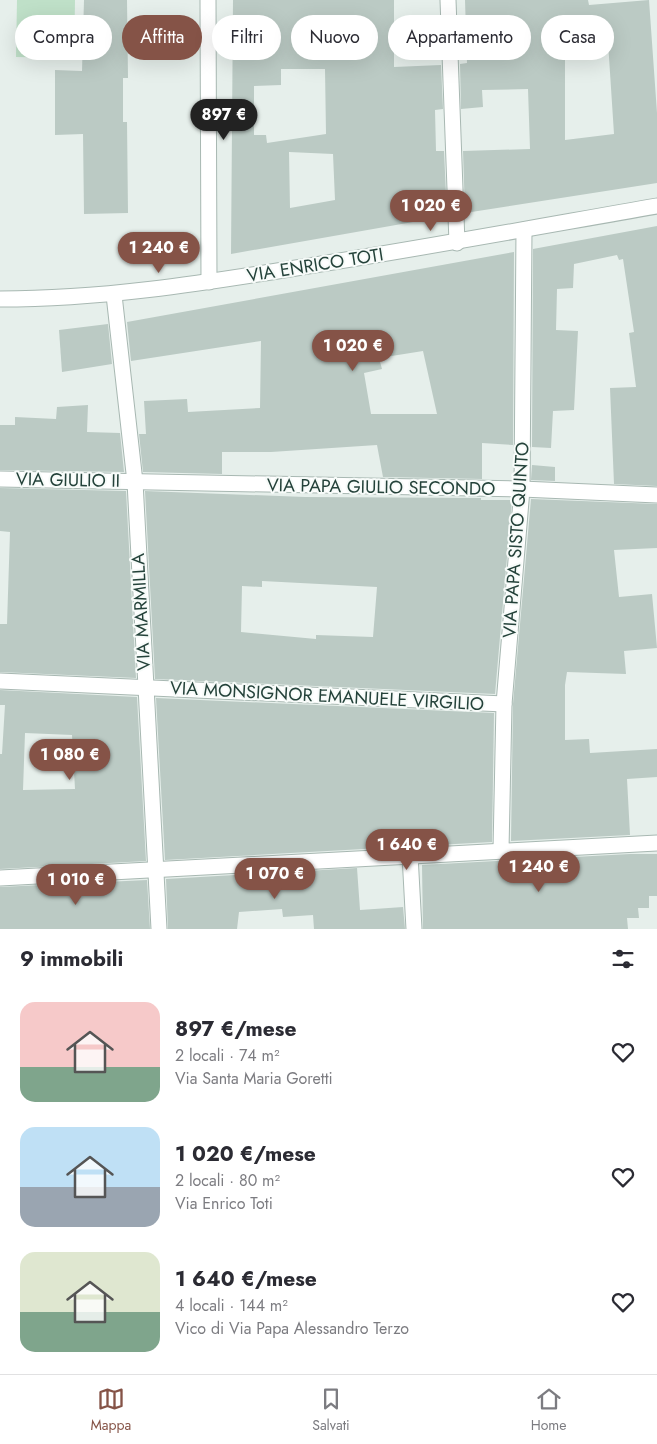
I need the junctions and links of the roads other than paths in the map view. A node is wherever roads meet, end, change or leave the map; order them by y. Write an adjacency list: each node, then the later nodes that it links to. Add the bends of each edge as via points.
1 (208, 0): 6 (street)
2 (448, 0): 5 (street)
3 (657, 206): 4 (street, VIA ENRICO TOTI)
4 (524, 230): 5 (street, VIA ENRICO TOTI); 11 (street, VIA PAPA SISTO QUINTO)
5 (457, 243): 6 (street, VIA ENRICO TOTI)
6 (208, 282): 7 (street, VIA ENRICO TOTI)
7 (114, 295): 8 (street, VIA ENRICO TOTI); 10 (street, VIA MARMILLA)
8 (0, 299)
9 (0, 479): 10 (street, VIA GIULIO II)
10 (135, 482): 11 (street, VIA PAPA GIULIO SECONDO); 14 (street, VIA MARMILLA)
11 (522, 489): 12 (street, VIA PAPA GIULIO SECONDO); 15 (street, VIA PAPA SISTO QUINTO)
12 (657, 495)
13 (0, 681): 14 (street, VIA MONSIGNOR EMANUELE VIRGILIO)
14 (145, 687): 15 (street, VIA MONSIGNOR EMANUELE VIRGILIO); 19 (street, VIA MARMILLA)
15 (504, 704): 17 (street, VIA PAPA SISTO QUINTO)
16 (657, 843): 17 (street)
17 (501, 850): 18 (street)
18 (410, 855): 19 (street); 22 (street)
19 (156, 870): 20 (street); 21 (street, VIA MARMILLA)
20 (0, 878)
21 (159, 929)
22 (414, 929)

